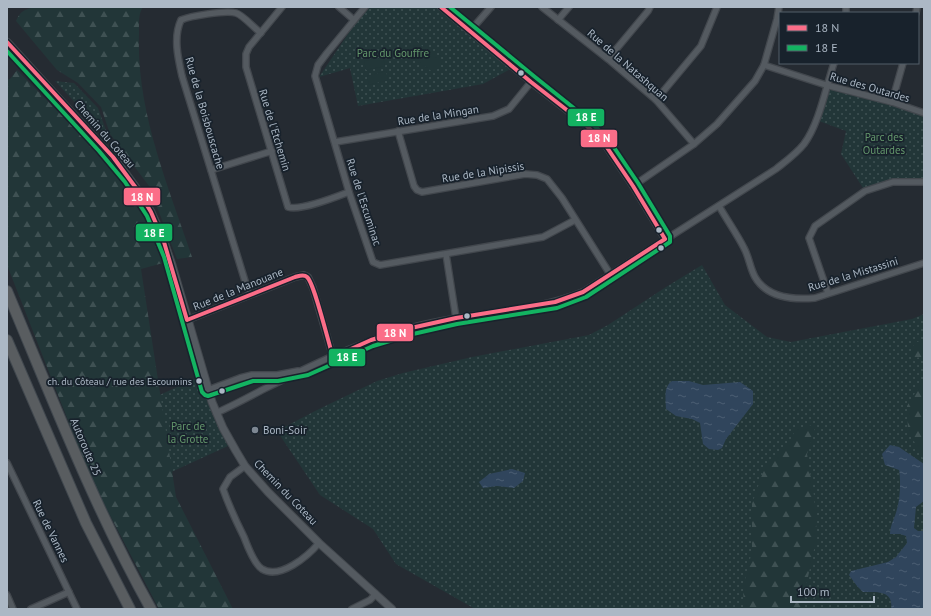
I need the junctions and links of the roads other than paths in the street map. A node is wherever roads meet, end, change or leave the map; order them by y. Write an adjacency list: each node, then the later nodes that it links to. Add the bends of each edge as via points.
1 (282, 7): 14 (street, Rue de l'Etchemin)
2 (339, 7): 11 (street)
3 (365, 7): 11 (street, Rue de l'Escuminac)
4 (442, 7): 13 (street)
5 (491, 7): 13 (street)
6 (542, 7): 12 (street, Rue de la Natashquan)
7 (569, 7): 12 (street)
8 (650, 7): 16 (street)
9 (717, 7): 22 (street, via 701,46)
10 (779, 7): 19 (street)
11 (354, 20): 26 (street, Rue de l'Escuminac, via 318,65 315,76)
12 (558, 20): 16 (street, Rue de la Natashquan)
13 (470, 31): 20 (street)
14 (261, 33): 28 (street, Rue de l'Etchemin, via 249,47 246,67); 29 (street, Rue de la Boisbouscache, via 241,15 231,12 186,18 181,20 178,26 178,56 182,76)
15 (7, 42): 43 (street, Chemin du Coteau, via 140,192 164,242)
16 (608, 59): 22 (street, Rue de la Natashquan)
17 (834, 64): 21 (street)
18 (903, 64): 23 (street)
19 (764, 65): 21 (street, Rue des Outardes); 27 (street, via 755,81 717,124)
20 (531, 82): 25 (street, Rue de la Mingan, via 509,109 493,116); 31 (street, via 586,125 606,146)
21 (826, 85): 23 (street, Rue des Outardes); 33 (street, via 816,120 805,143 776,169)
22 (656, 100): 27 (street, Rue de la Natashquan)
23 (892, 102): 24 (street, Rue des Outardes)
24 (924, 113)
25 (398, 132): 26 (street, Rue de la Mingan); 34 (street, Rue de la Nipissis, via 417,190 422,192 525,174 537,175 547,179)
26 (335, 142): 32 (street, Rue de l'Escuminac)
27 (694, 144): 31 (street)
28 (272, 151): 29 (street); 32 (street, Rue de l'Etchemin, via 288,207 301,207)
29 (211, 170): 41 (street, Rue de la Boisbouscache)
30 (924, 182): 40 (street, via 893,182 865,191 815,226 809,238)
31 (633, 186): 35 (street)
32 (349, 192): 36 (street, Rue de l'Escuminac, via 372,262 380,265)
33 (719, 206): 35 (street); 40 (street, Rue de la Mistassini, via 745,250 755,277 765,289 779,296 799,300)
34 (575, 220): 36 (street, Rue de l'Escuminac, via 543,237); 38 (street, Rue de la Nipissis)
35 (665, 239): 38 (street)
36 (446, 254): 42 (street)
37 (924, 263): 40 (street, Rue de la Mistassini)
38 (610, 274): 42 (street, via 583,292 555,302)
39 (7, 291): 59 (highway, Autoroute 25, via 96,501)
40 (828, 293)
41 (249, 294): 43 (street, Rue de la Manouane); 45 (street, Rue de la Manouane, via 295,277 308,277)
42 (456, 318): 45 (street, via 371,340)
43 (187, 320): 47 (street, Chemin du Coteau)
44 (7, 340): 58 (highway, via 86,523)
45 (334, 357): 46 (street)
46 (306, 369): 47 (street, via 277,375 252,375); 48 (street)
47 (208, 390): 48 (street, Chemin du Coteau)
48 (216, 413): 50 (street, Chemin du Coteau)
49 (7, 462): 52 (street, Rue de Vannes)
50 (245, 466): 51 (street, Chemin du Coteau); 51 (street, via 230,477 223,489 237,524 261,569 273,573 288,568)
51 (319, 543): 53 (street, Chemin du Coteau)
52 (69, 592): 56 (street); 57 (street, Rue de Vannes)
53 (376, 594): 60 (street); 61 (street, Chemin du Coteau)
54 (7, 596): 55 (street)
55 (13, 609)
56 (31, 609)
57 (77, 609)
58 (130, 609)
59 (151, 609)
60 (352, 609)
61 (392, 609)

